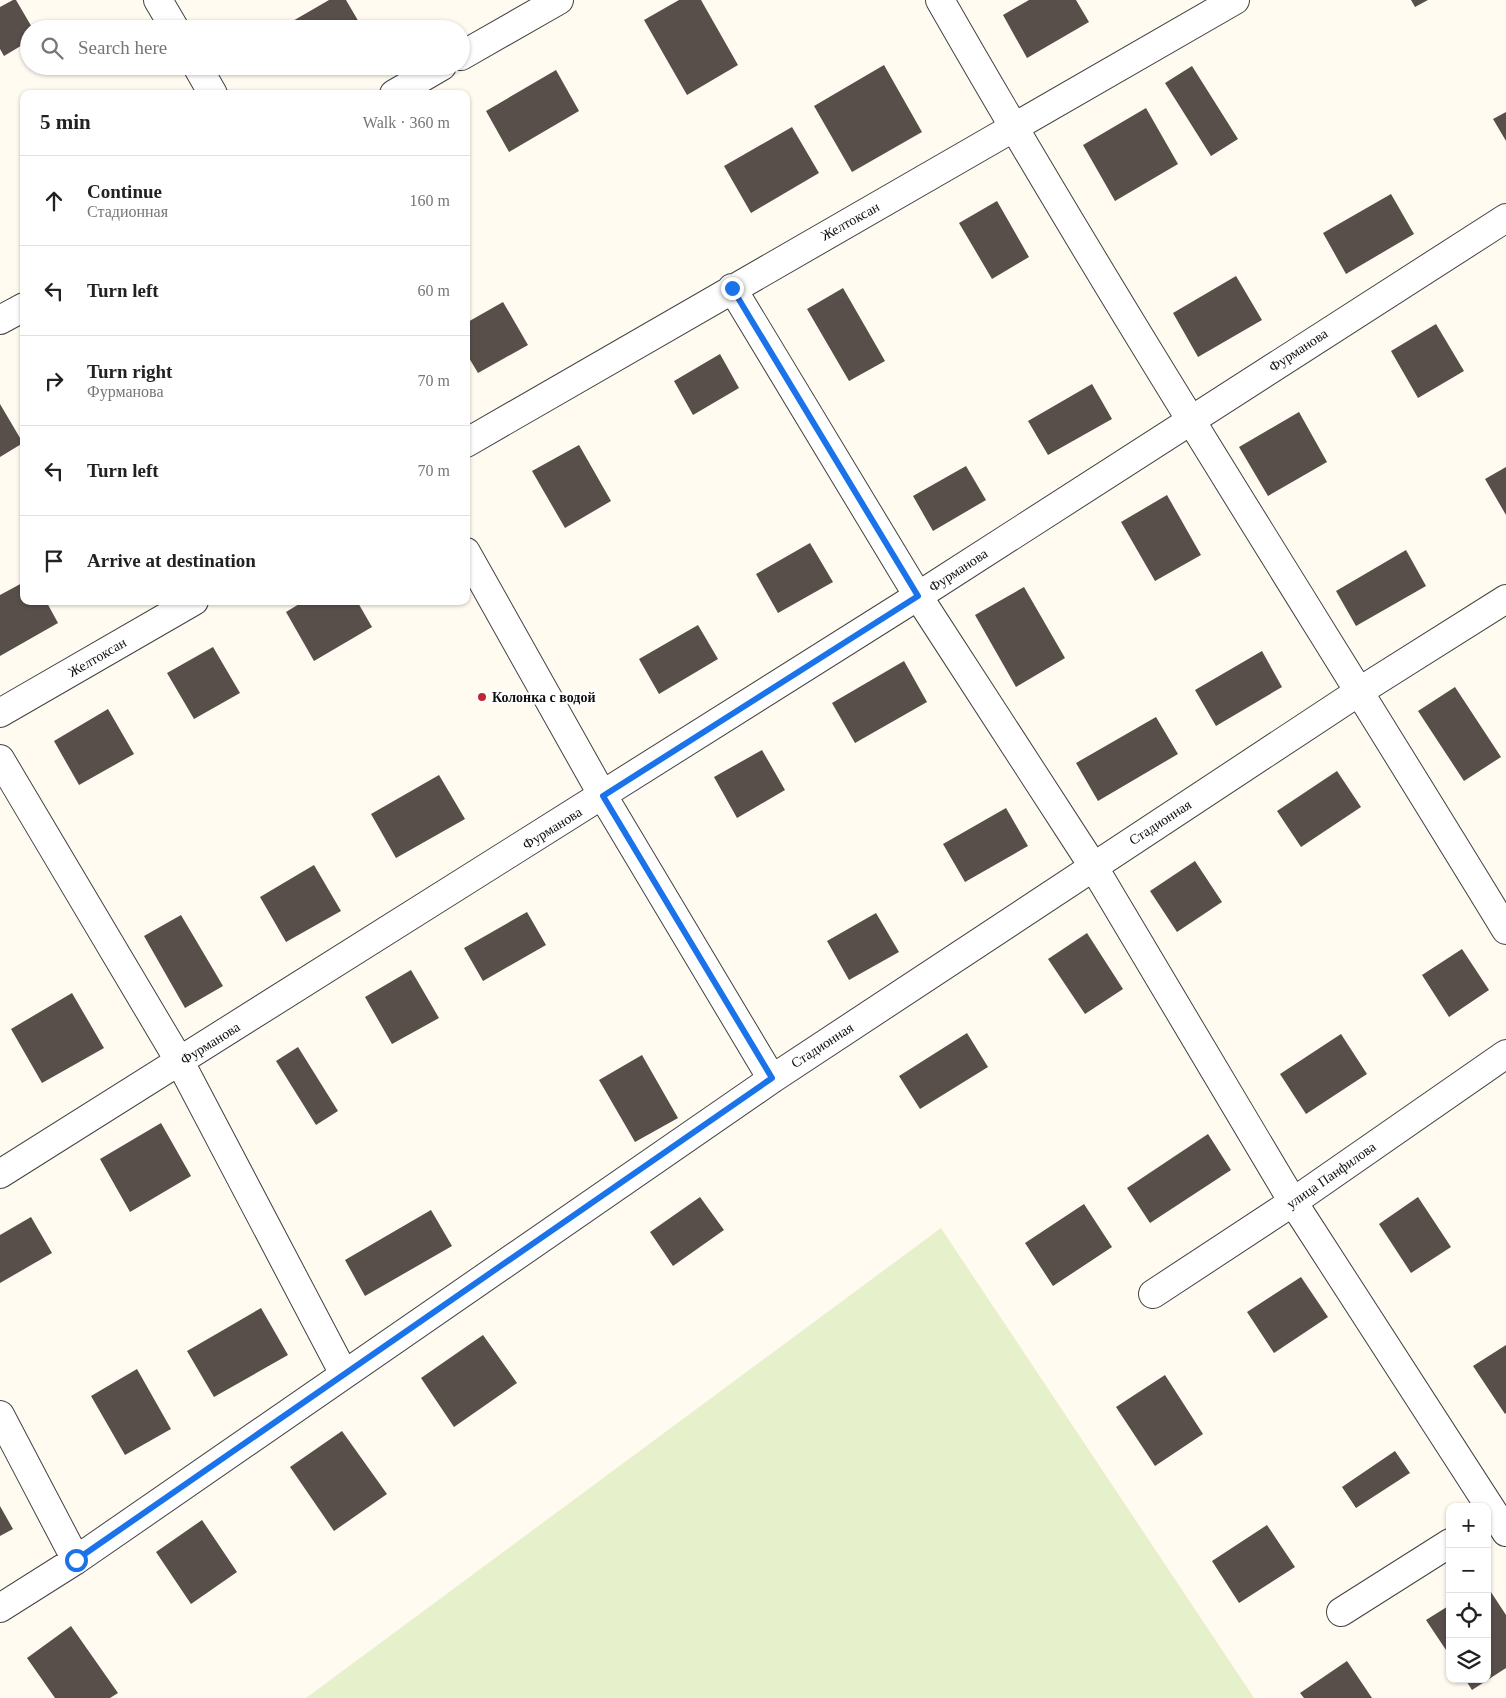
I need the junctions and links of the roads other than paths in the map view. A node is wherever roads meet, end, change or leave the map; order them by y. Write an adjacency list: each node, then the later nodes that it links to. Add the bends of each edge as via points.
1 (158, 0): 5 (street)
2 (559, 0): 6 (street)
3 (940, 0): 11 (street)
4 (1235, 0): 11 (street, Желтоксан)
5 (170, 20)
6 (470, 51)
7 (202, 75): 9 (street)
8 (427, 75): 10 (street)
9 (211, 90)
10 (401, 90)
11 (1014, 129): 13 (street, Желтоксан); 16 (street)
12 (1506, 218): 16 (street, Фурманова)
13 (732, 288): 17 (street, Желтоксан); 19 (street)
14 (20, 309): 15 (street)
15 (0, 320)
16 (1189, 420): 19 (street, Фурманова); 22 (street)
17 (470, 441)
18 (470, 559): 25 (street)
19 (918, 596): 25 (street, Фурманова); 26 (street)
20 (1506, 599): 22 (street, Стадионная)
21 (187, 605): 23 (street, Желтоксан)
22 (1360, 691): 26 (street, Стадионная); 27 (street)
23 (0, 713)
24 (0, 759): 29 (street)
25 (603, 796): 29 (street, Фурманова); 30 (street)
26 (1093, 866): 30 (street, Стадионная); 32 (street)
27 (1506, 930)
28 (1506, 1054): 32 (street, улица Панфилова)
29 (180, 1062): 31 (street, Фурманова); 34 (street)
30 (772, 1078): 34 (street, Стадионная)
31 (0, 1174)
32 (1293, 1202): 33 (street, улица Панфилова); 36 (street)
33 (1154, 1294)
34 (344, 1374): 38 (street, Стадионная)
35 (0, 1415): 38 (street)
36 (1499, 1518)
37 (1446, 1546): 40 (street)
38 (76, 1560): 39 (street, Стадионная)
39 (0, 1608)
40 (1341, 1612)

